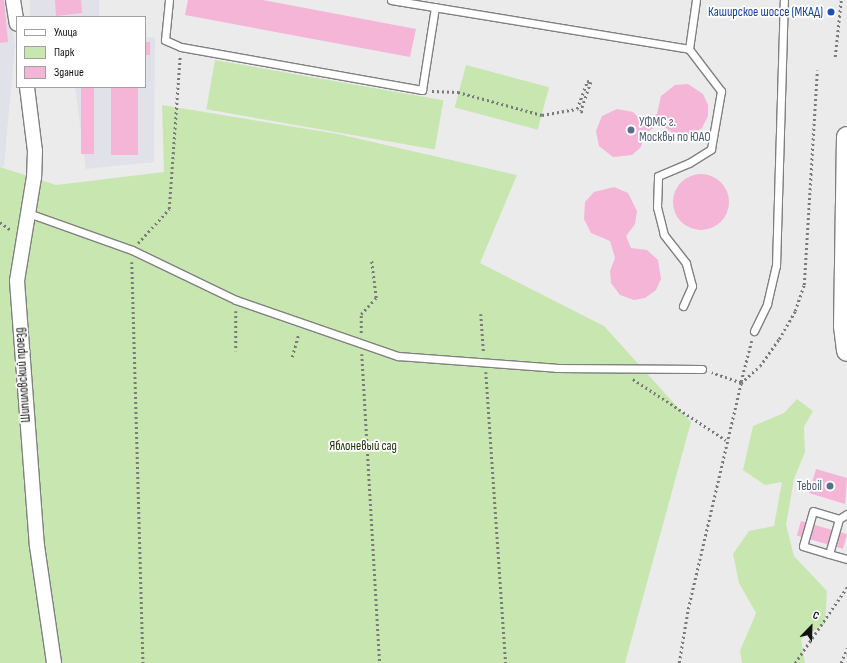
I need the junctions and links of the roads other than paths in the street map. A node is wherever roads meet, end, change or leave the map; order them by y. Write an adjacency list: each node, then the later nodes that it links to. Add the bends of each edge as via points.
1 (13, 0): 7 (street)
2 (169, 0): 6 (lane, via 165,40 181,48 422,90)
3 (391, 0): 6 (lane)
4 (696, 0): 8 (lane)
5 (784, 0): 13 (lane, via 776,266 768,304)
6 (435, 7): 8 (lane)
7 (16, 17)
8 (689, 49): 12 (lane, via 721,91 711,148 689,164 658,176 657,207 664,235 686,263 692,286)
9 (27, 88): 11 (street, Шипиловский проезд, via 35,151)
10 (847, 138): 14 (main road, via 844,318)
11 (28, 213): 15 (lane, via 132,250 236,300 398,356 619,370); 20 (street, Шипиловский проезд, via 17,281 37,546)
12 (683, 306)
13 (754, 331)
14 (847, 351)
15 (702, 369)
16 (847, 514): 17 (lane)
17 (840, 519): 18 (lane); 18 (lane, via 813,511 803,546)
18 (829, 554): 19 (lane)
19 (847, 559)
20 (54, 663)

